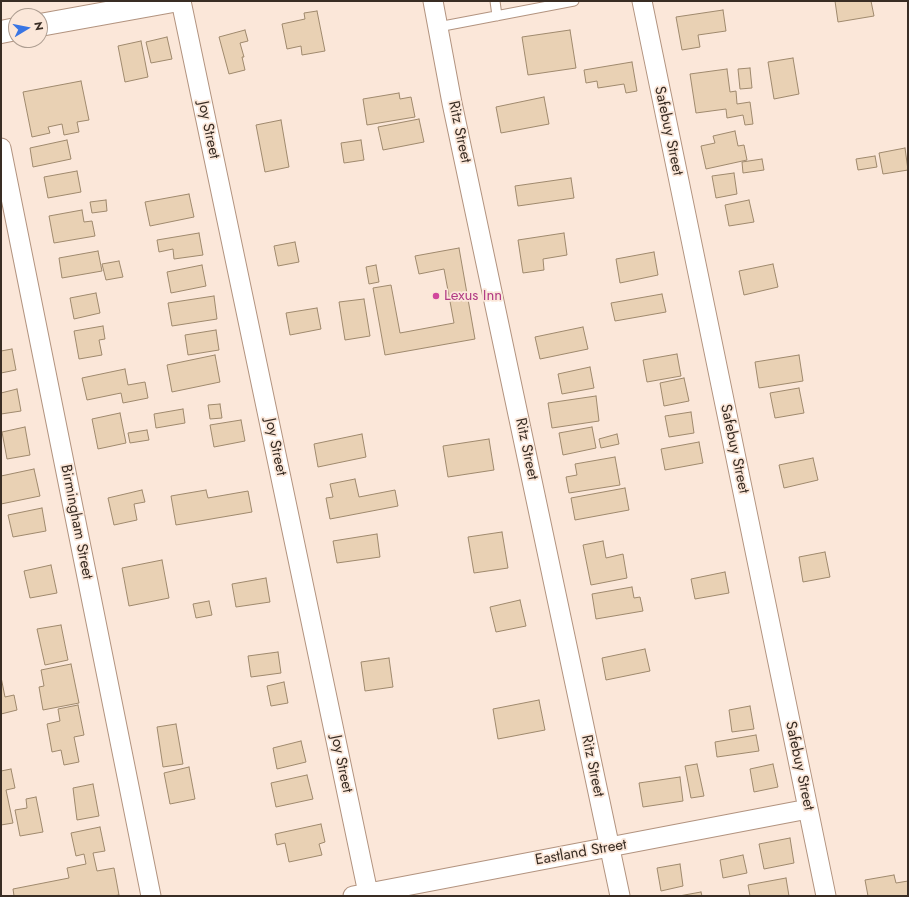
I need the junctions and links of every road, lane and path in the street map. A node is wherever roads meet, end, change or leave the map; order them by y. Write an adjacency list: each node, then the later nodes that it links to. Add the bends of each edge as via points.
1 (173, 1): 9 (main road)
2 (181, 1): 15 (street, Joy Street)
3 (433, 1): 10 (street, Ritz Street)
4 (494, 1): 8 (lane)
5 (574, 1): 7 (lane)
6 (642, 1): 12 (street, Safebuy Street)
7 (559, 2): 8 (lane)
8 (497, 16): 10 (lane)
9 (48, 24)
10 (438, 27): 13 (street, Ritz Street)
11 (1, 148): 16 (street, Birmingham Street)
12 (808, 809): 13 (street, Eastland Street); 18 (street, Safebuy Street)
13 (610, 848): 14 (street, Eastland Street, via 509,866); 17 (street, Ritz Street)
14 (396, 892): 15 (street, Eastland Street)
15 (360, 895)
16 (151, 896)
17 (620, 896)
18 (826, 896)

